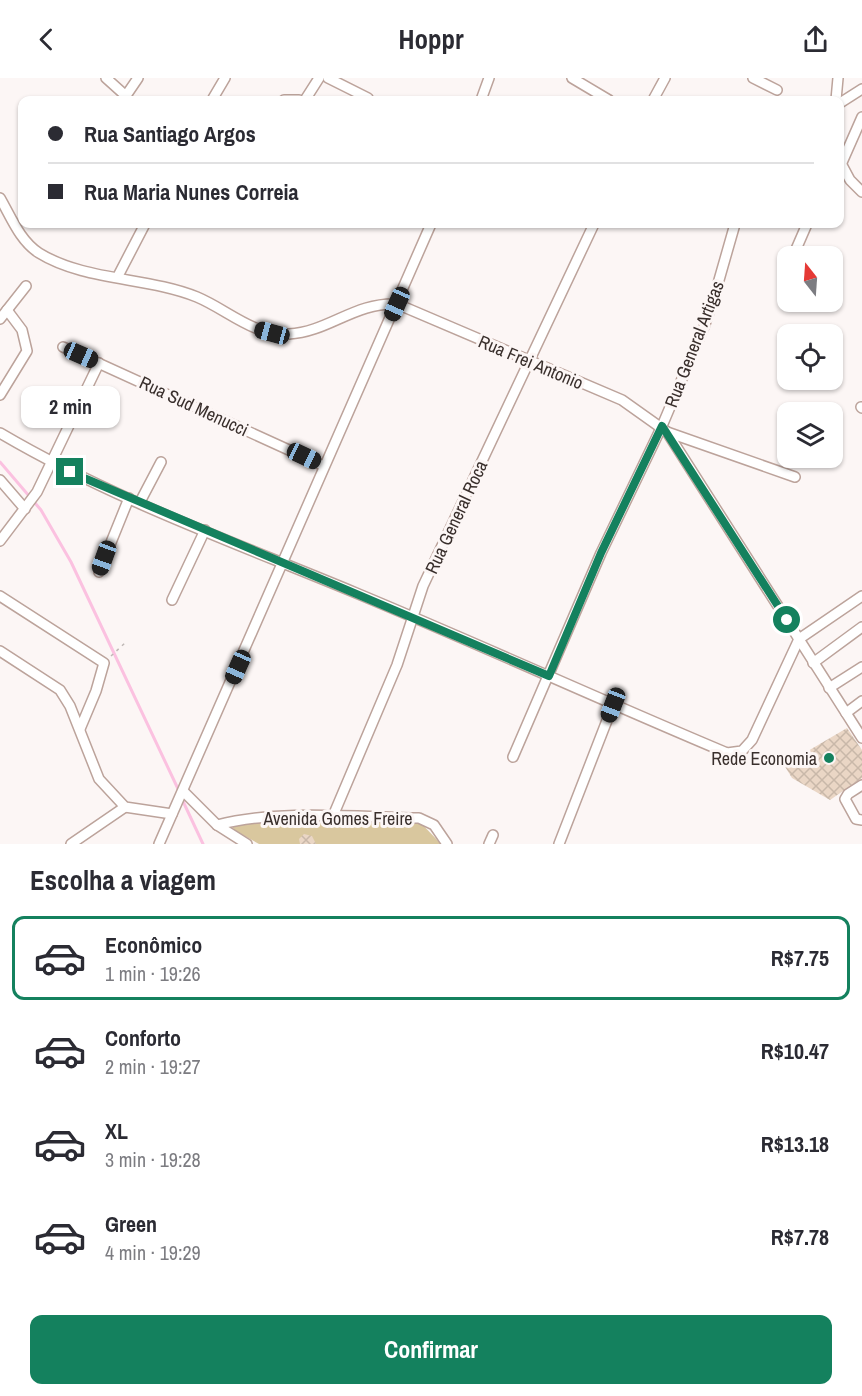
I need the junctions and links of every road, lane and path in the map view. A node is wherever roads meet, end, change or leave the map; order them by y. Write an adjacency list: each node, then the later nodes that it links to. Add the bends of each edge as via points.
1 (106, 78): 13 (street)
2 (138, 78): 14 (street)
3 (225, 78): 15 (street)
4 (319, 78): 16 (street)
5 (328, 78): 17 (street)
6 (489, 78): 18 (street)
7 (572, 78): 19 (street)
8 (665, 78): 20 (street)
9 (753, 78): 12 (street)
10 (838, 78): 21 (street)
11 (862, 89): 22 (street)
12 (777, 90)
13 (123, 96)
14 (126, 96)
15 (214, 96)
16 (308, 96)
17 (364, 96)
18 (482, 96)
19 (602, 96)
20 (655, 96)
21 (836, 96)
22 (844, 100)
23 (862, 117): 24 (street)
24 (844, 159)
25 (844, 171): 26 (street)
26 (862, 192)
27 (0, 198): 28 (street)
28 (18, 227)
29 (18, 228): 36 (street, via 38,252 67,266)
30 (143, 228): 36 (street)
31 (429, 228): 38 (street)
32 (592, 228): 43 (street, Rua General Roca)
33 (734, 228): 45 (street, Rua General Artigas, via 713,301)
34 (805, 228): 35 (street)
35 (797, 246)
36 (118, 276): 38 (street, via 197,297 245,325 272,333 303,331 357,309)
37 (26, 286): 39 (street)
38 (397, 304): 43 (street, Rua Frei Antonio); 49 (street)
39 (7, 310): 40 (street); 44 (street, via 22,330 27,351)
40 (0, 319)
41 (63, 346): 42 (street, Rua Sud Menucci)
42 (99, 363): 48 (street); 49 (street, Rua Sud Menucci)
43 (530, 363): 45 (street, Rua Frei Antonio, via 622,400); 62 (street, Rua General Roca, via 458,510)
44 (0, 395)
45 (664, 429): 50 (street, Rua Frei Antonio); 64 (street); 70 (street, Rua General Artigas, via 601,553)
46 (0, 433): 48 (street)
47 (161, 462): 53 (street)
48 (51, 463): 52 (street); 54 (street)
49 (324, 466): 57 (street)
50 (795, 477)
51 (0, 480): 54 (street)
52 (129, 498): 53 (street); 58 (street)
53 (140, 502): 55 (street)
54 (27, 506): 56 (street)
55 (205, 530): 57 (street); 61 (street)
56 (0, 541)
57 (283, 563): 62 (street); 79 (street)
58 (99, 572)
59 (0, 596): 67 (street)
60 (862, 596): 64 (street)
61 (172, 600)
62 (412, 616): 70 (street); 82 (street, Rua General Roca, via 397,665)
63 (862, 627): 68 (street)
64 (799, 639): 68 (street); 73 (street, via 752,740 742,751 727,753)
65 (126, 642): 67 (path)
66 (0, 651): 75 (street, via 60,690)
67 (106, 661): 75 (street)
68 (813, 663): 71 (street)
69 (862, 668): 71 (street)
70 (549, 676): 73 (street); 77 (street, Rua General Artigas)
71 (829, 688): 74 (street)
72 (862, 701): 74 (street)
73 (613, 705): 89 (street)
74 (846, 713): 76 (street)
75 (80, 729): 80 (street, via 99,779)
76 (862, 736)
77 (513, 757)
78 (862, 785): 83 (street, via 845,799 856,819)
79 (184, 793): 81 (street); 84 (street)
80 (125, 807): 81 (street); 85 (street)
81 (175, 810): 86 (street)
82 (333, 816): 84 (street, Avenida Gomes Freire, via 248,819); 88 (street, Avenida Gomes Freire, via 419,818 434,825)
83 (862, 820)
84 (217, 825): 87 (street)
85 (71, 844)
86 (159, 844)
87 (247, 844)
88 (447, 844)
89 (560, 844)

